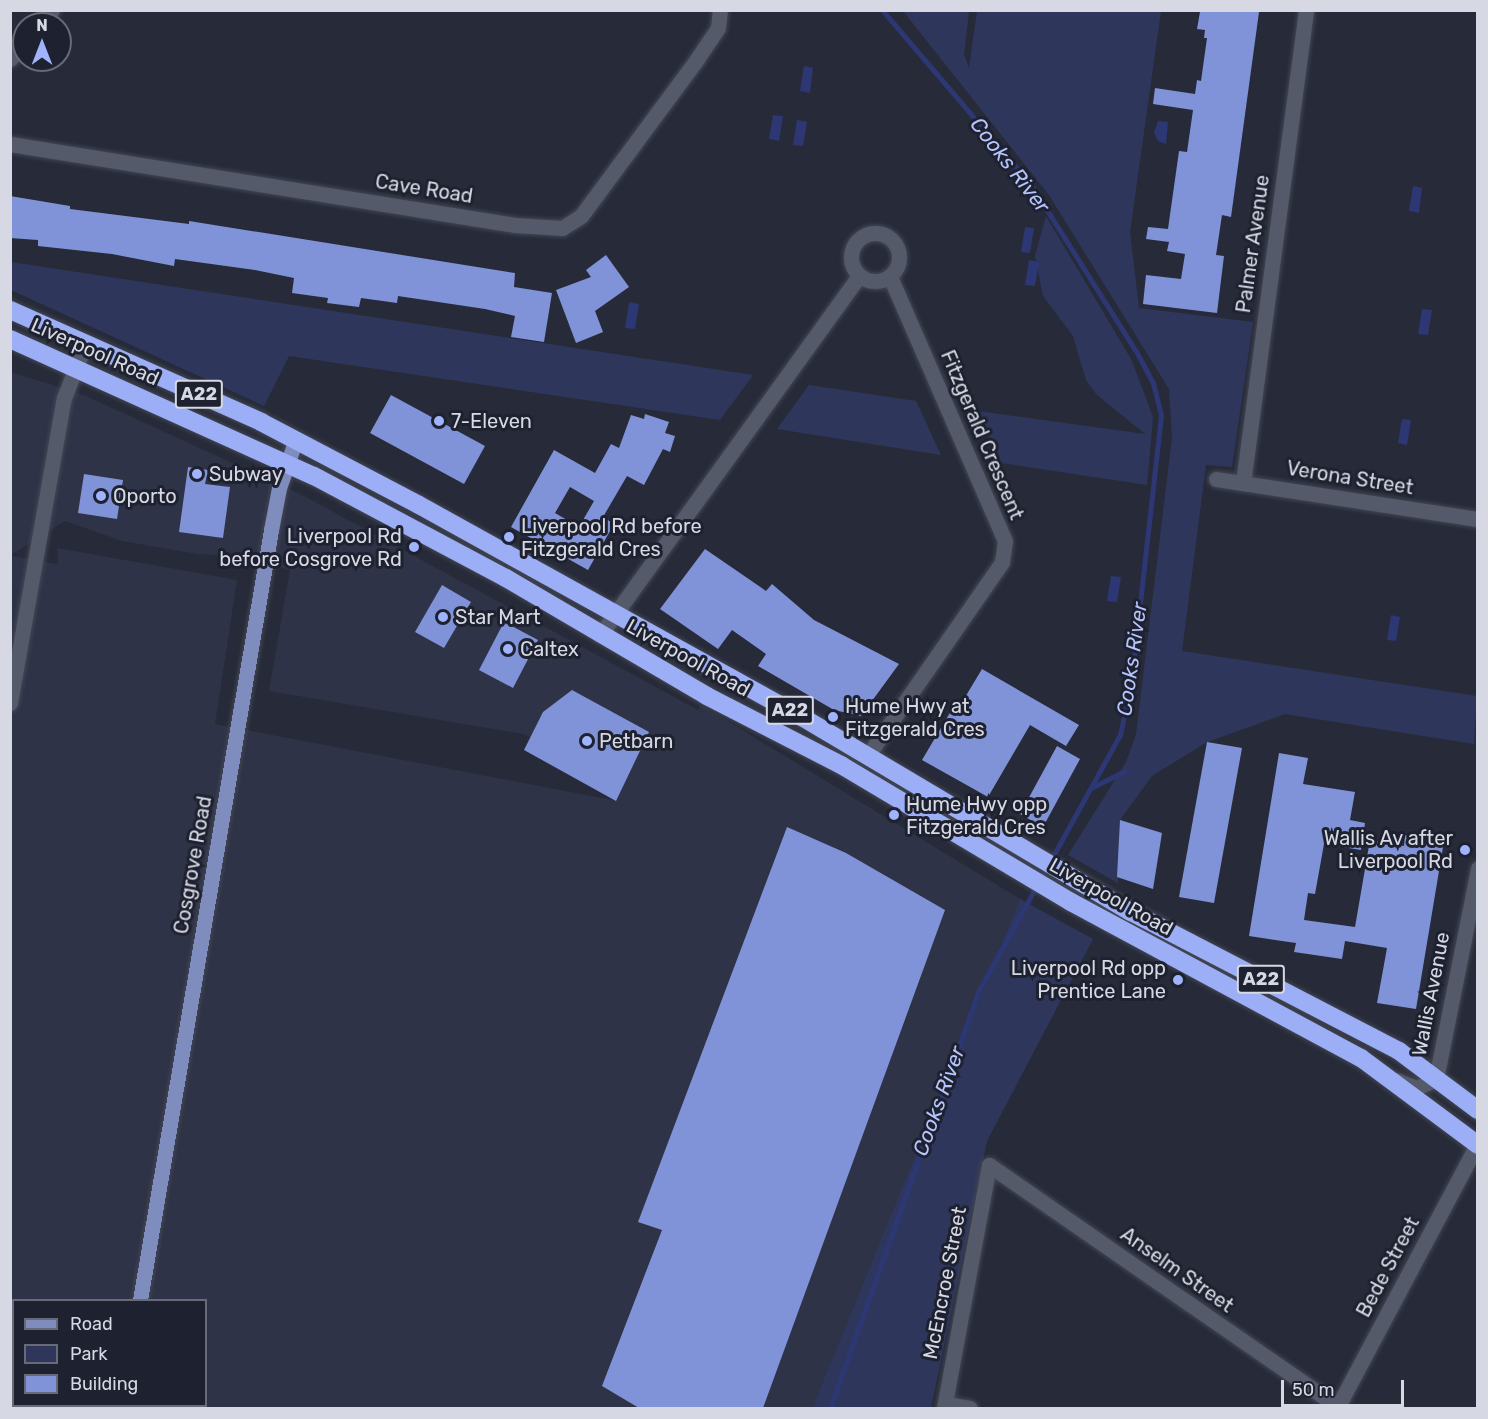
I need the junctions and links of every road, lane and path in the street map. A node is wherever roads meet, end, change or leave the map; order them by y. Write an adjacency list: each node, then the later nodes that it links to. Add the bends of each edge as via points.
1 (720, 10): 3 (street, Cave Road, via 718,28 697,59 581,216 562,228 515,225)
2 (1306, 10): 13 (street, Palmer Avenue)
3 (10, 144)
4 (860, 276): 5 (street, via 875,281); 5 (street, via 853,269 850,251 861,236 870,232 888,236 894,242 899,260); 15 (street)
5 (890, 276): 18 (street, Fitzgerald Crescent, via 1005,541 1002,562)
6 (10, 310): 8 (highway, Liverpool Road / A22)
7 (10, 339): 9 (highway, Liverpool Road / A22)
8 (85, 344): 9 (street); 10 (highway, Liverpool Road / A22)
9 (75, 368): 11 (highway, Liverpool Road / A22); 17 (street, via 52,456)
10 (296, 439): 11 (main road, Cosgrove Road); 15 (highway, Liverpool Road / A22)
11 (287, 464): 16 (highway, Liverpool Road / A22, via 506,578); 26 (main road, Cosgrove Road, via 273,519)
12 (1216, 479): 13 (street, Verona Street)
13 (1243, 483): 14 (street, Verona Street)
14 (1478, 519)
15 (614, 613): 16 (street); 18 (highway, Liverpool Road / A22)
16 (600, 635): 20 (highway, Liverpool Road / A22, via 841,765 1071,902 1290,1019)
17 (10, 703)
18 (868, 755): 21 (highway, Liverpool Road / A22, via 1084,884 1360,1030)
19 (1478, 868): 21 (street, Wallis Avenue)
20 (1388, 1077): 21 (street, Wallis Avenue, via 1416,1088); 22 (highway, Liverpool Road / A22)
21 (1436, 1079): 22 (highway); 23 (highway, Liverpool Road / A22)
22 (1428, 1107): 24 (highway, Liverpool Road / A22)
23 (1478, 1110)
24 (1477, 1145): 29 (street, Bede Street)
25 (989, 1166): 27 (street, McEncroe Street); 29 (street, Anselm Street)
26 (140, 1299)
27 (944, 1406): 28 (street)
28 (970, 1408)
29 (1338, 1408)

